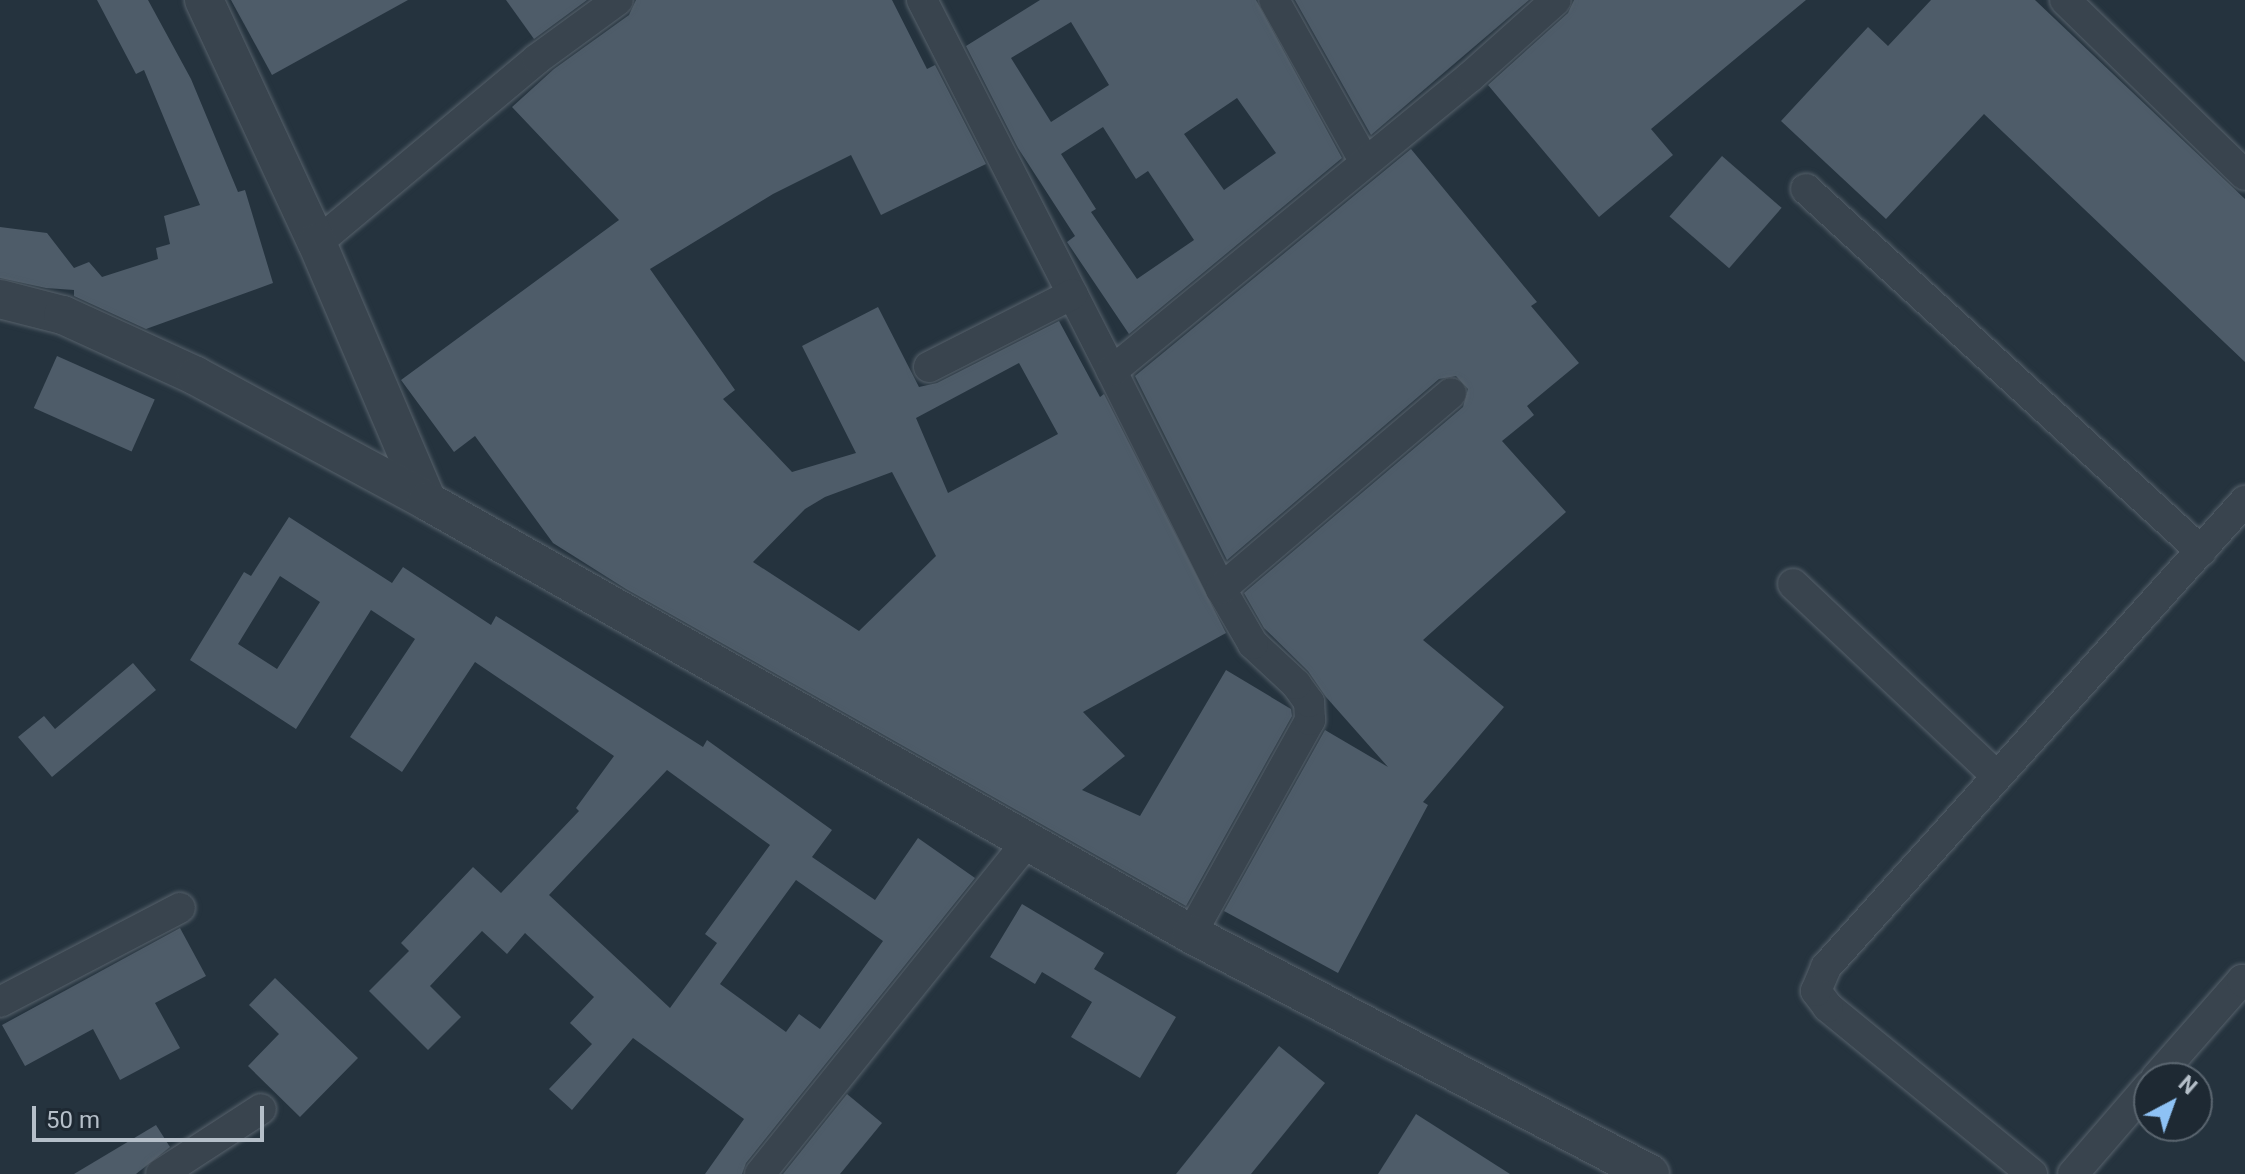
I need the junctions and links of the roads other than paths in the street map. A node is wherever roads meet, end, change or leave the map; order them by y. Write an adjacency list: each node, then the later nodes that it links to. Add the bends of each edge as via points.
1 (204, 0): 10 (street)
2 (618, 0): 10 (street, via 537,59)
3 (922, 0): 11 (street)
4 (1274, 0): 7 (street)
5 (1556, 0): 7 (street)
6 (2065, 0): 8 (street)
7 (1365, 162): 14 (street)
8 (2245, 175)
9 (1806, 189): 18 (street)
10 (317, 243): 16 (street)
11 (1073, 294): 13 (street); 14 (street)
12 (0, 299): 16 (street, via 63,315 196,376)
13 (929, 367)
14 (1112, 371): 20 (street)
15 (1451, 393): 20 (street)
16 (427, 501): 22 (street)
17 (2245, 501): 18 (street)
18 (2201, 551): 21 (street)
19 (1793, 584): 21 (street)
20 (1221, 589): 24 (street, via 1253,644 1309,702 1310,720)
21 (1997, 776): 34 (street, via 1826,967 1816,991 1828,1007)
22 (1028, 841): 24 (street); 32 (street)
23 (180, 908): 26 (street)
24 (1191, 934): 30 (street)
25 (2244, 980): 27 (street)
26 (0, 1002)
27 (2170, 1062)
28 (2133, 1105): 35 (street)
29 (261, 1109): 31 (street)
30 (1610, 1164): 33 (street)
31 (161, 1174)
32 (760, 1174)
33 (1650, 1174)
34 (2032, 1174)
35 (2073, 1174)

